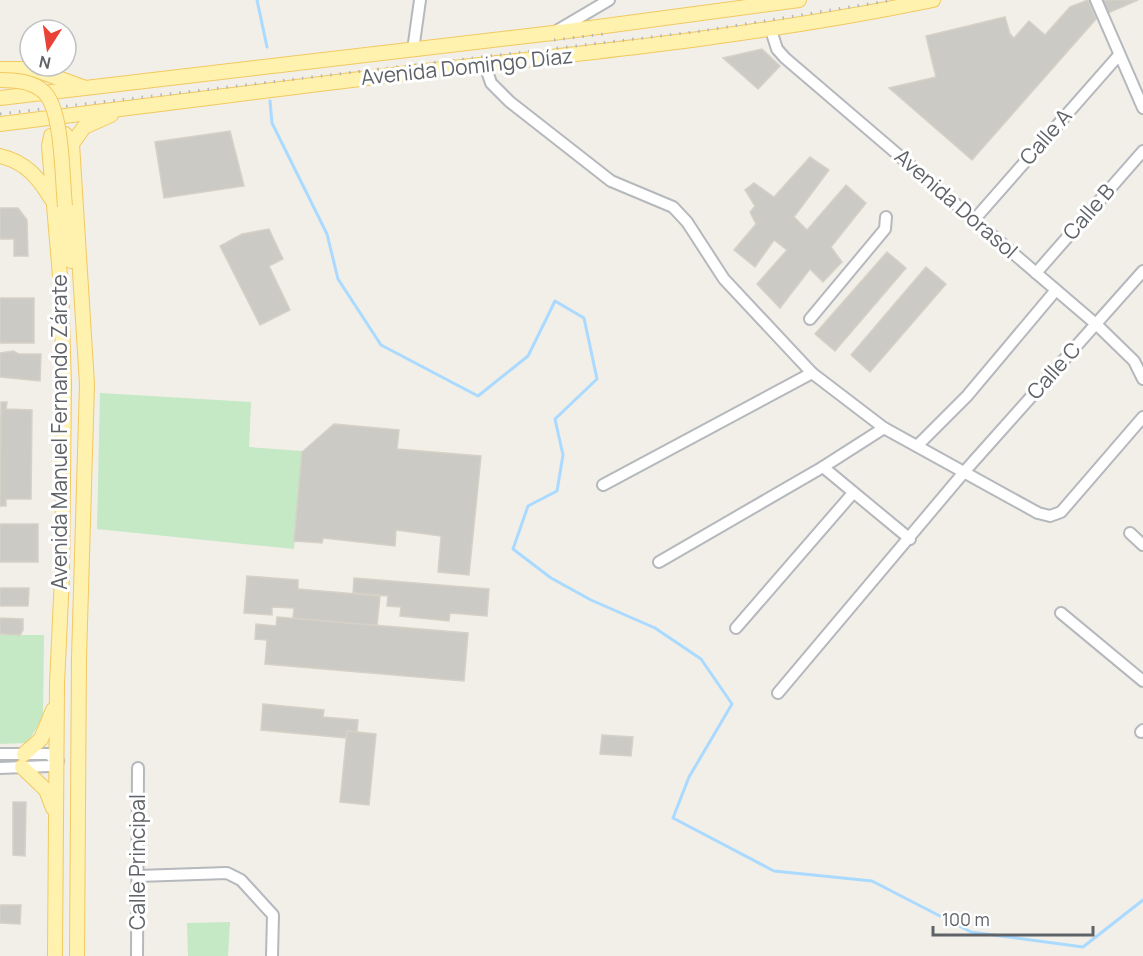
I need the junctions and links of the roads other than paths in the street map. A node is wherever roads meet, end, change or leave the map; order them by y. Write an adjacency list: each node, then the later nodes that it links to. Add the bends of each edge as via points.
1 (420, 0): 8 (street)
2 (609, 0): 7 (street)
3 (799, 0): 7 (main road, Avenida Domingo Díaz)
4 (933, 0): 6 (main road, Avenida Domingo Díaz)
5 (1096, 0): 9 (street)
6 (771, 30): 10 (main road, Avenida Domingo Díaz); 23 (street, Avenida Dorasol, via 777,49 785,58)
7 (553, 33): 8 (main road, Avenida Domingo Díaz)
8 (413, 50): 13 (main road, Avenida Domingo Díaz)
9 (1119, 55): 15 (street); 23 (street, Calle A)
10 (485, 64): 16 (main road, Avenida Domingo Díaz); 30 (street, via 492,83 510,102 611,181 673,207 724,279)
11 (0, 69): 13 (main road, via 33,69)
12 (0, 80): 21 (main road, bridge, via 37,87 52,103)
13 (85, 88): 14 (main road, Avenida Domingo Díaz)
14 (0, 98)
15 (1143, 108)
16 (126, 109): 17 (main road, Avenida Domingo Díaz); 18 (main road, via 84,127)
17 (0, 124)
18 (72, 144): 21 (main road, Avenida Manuel Fernando Zárate, via 60,133 50,140); 27 (main road, Avenida Manuel Fernando Zárate)
19 (1143, 151): 25 (street, Calle B)
20 (0, 156): 21 (main road, via 33,172)
21 (60, 205): 27 (main road, via 74,283); 32 (main road, Avenida Manuel Fernando Zárate)
22 (886, 217): 28 (street, via 885,229)
23 (974, 220): 25 (street, Avenida Dorasol)
24 (1143, 271): 29 (street, Calle C)
25 (1036, 273): 26 (street, Avenida Dorasol)
26 (1056, 290): 29 (street, Avenida Dorasol); 36 (street, via 967,396)
27 (83, 309): 33 (main road, Avenida Manuel Fernando Zárate)
28 (810, 319)
29 (1097, 324): 31 (street, Avenida Dorasol, via 1134,361); 38 (street, Calle C)
30 (812, 373): 35 (street); 39 (street)
31 (1143, 379)
32 (64, 384): 33 (main road); 48 (main road, Avenida Manuel Fernando Zárate, via 63,576)
33 (87, 384): 50 (main road, Avenida Manuel Fernando Zárate)
34 (1143, 417): 38 (street, via 1061,512 1050,516)
35 (884, 428): 36 (street); 37 (street)
36 (917, 446): 38 (street)
37 (823, 467): 40 (street); 44 (street)
38 (965, 471): 42 (street, Calle C)
39 (603, 486)
40 (854, 494): 42 (street); 46 (street)
41 (1130, 532): 43 (street)
42 (910, 539): 49 (street, Calle C)
43 (1143, 545)
44 (659, 561)
45 (1061, 613): 47 (street)
46 (736, 628)
47 (1143, 681)
48 (57, 684): 52 (main road, via 47,731); 53 (main road, Avenida Manuel Fernando Zárate)
49 (778, 693)
50 (78, 727): 53 (main road); 56 (main road, Avenida Manuel Fernando Zárate)
51 (1, 754): 52 (street); 54 (street)
52 (23, 761): 53 (street, via 49,766); 54 (street); 57 (main road, via 46,790)
53 (58, 761): 56 (main road, via 69,770); 57 (main road, Avenida Manuel Fernando Zárate)
54 (0, 768)
55 (138, 768): 58 (street, Calle Principal)
56 (79, 791): 60 (main road, Avenida Manuel Fernando Zárate)
57 (55, 814): 59 (main road, Avenida Manuel Fernando Zárate)
58 (138, 876): 61 (street, Calle Principal); 62 (street, via 227,873 241,880 273,915)
59 (55, 956)
60 (77, 956)
61 (137, 956)
62 (272, 956)

